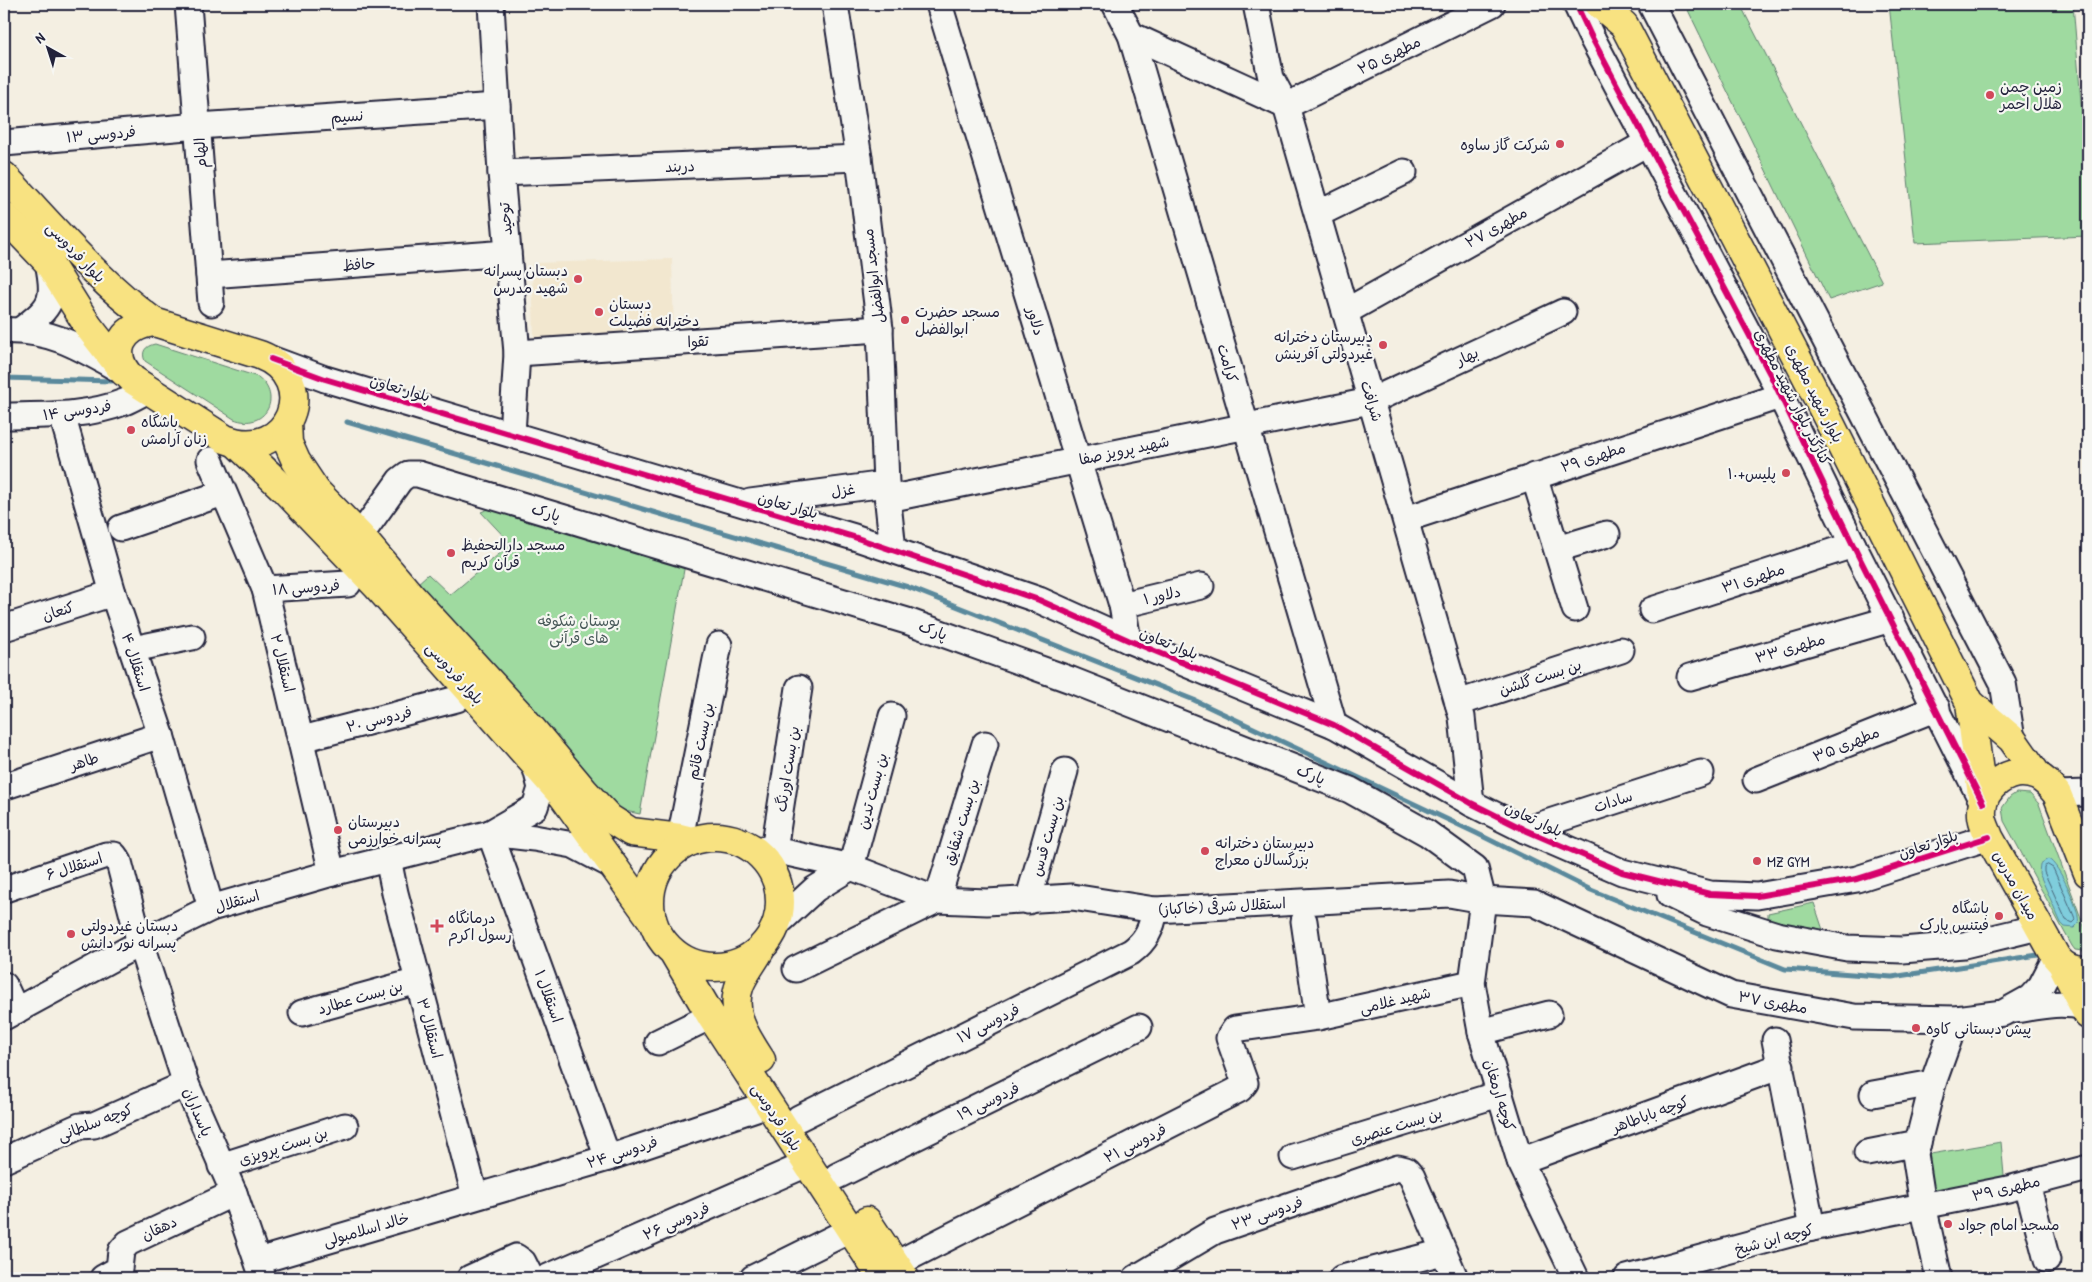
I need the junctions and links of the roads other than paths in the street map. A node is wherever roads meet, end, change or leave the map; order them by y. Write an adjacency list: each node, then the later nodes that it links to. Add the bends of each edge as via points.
1 (188, 4): 16 (street, الهام)
2 (491, 4): 3 (street); 14 (street, توحید)
3 (496, 4)
4 (835, 4): 19 (street, مسجد ابوالفضل)
5 (939, 4): 47 (street, دلاور)
6 (1115, 4): 13 (street, کرامت)
7 (1256, 4): 15 (street, شرافت, via 1271,78)
8 (1492, 4): 15 (street, مطهری ۲۵)
9 (1576, 4): 18 (street, کنارگذر بلوار شهید مطهری)
10 (1598, 4): 12 (main road, بلوار شهید مطهری)
11 (1651, 4): 84 (street, via 2003,683)
12 (1622, 14): 77 (main road, بلوار شهید مطهری)
13 (1131, 34): 15 (street); 44 (street, کرامت)
14 (496, 106): 16 (street, نسیم); 21 (street, توحید)
15 (1286, 106): 23 (street, شرافت)
16 (198, 126): 17 (street, فردوسی ۱۳); 27 (street, الهام)
17 (4, 143)
18 (1647, 143): 29 (street, مطهری ۲۷); 39 (street, کنارگذر بلوار شهید مطهری)
19 (859, 158): 21 (street, دربند); 32 (street, مسجد ابوالفضل)
20 (1404, 172): 23 (street)
21 (501, 173): 25 (street, توحید)
22 (4, 176): 31 (main road, بلوار فردوسی, via 124,300)
23 (1318, 214): 29 (street, شرافت)
24 (4, 216): 26 (main road, بلوار فردوسی)
25 (508, 253): 27 (street, حافظ); 34 (street, توحید)
26 (48, 262): 33 (street, via 53,284 52,300 42,314); 36 (main road, بلوار فردوسی, via 88,326)
27 (209, 275): 28 (street, الهام)
28 (211, 303)
29 (1345, 312): 40 (street, شرافت)
30 (1563, 312): 40 (street, بهار)
31 (154, 322): 35 (main road, بلوار فردوسی); 36 (main road, via 140,324 128,332 120,344 119,358)
32 (880, 329): 34 (street, تقوا); 50 (street, مسجد ابوالفضل)
33 (12, 331): 36 (street, via 69,342)
34 (517, 353): 45 (street, توحید)
35 (271, 359): 37 (street, بلوار تعاون); 42 (main road, بلوار فردوسی, via 290,380 294,394)
36 (124, 372): 38 (main road, بلوار فردوسی)
37 (325, 379): 42 (street, via 308,392); 45 (street, بلوار تعاون)
38 (148, 390): 41 (street, فردوسی ۱۴, via 99,410); 46 (main road, بلوار فردوسی)
39 (1780, 396): 49 (street, مطهری ۲۹); 57 (street, کنارگذر بلوار شهید مطهری)
40 (1366, 402): 44 (street, شهید پرویز صفا); 53 (street, شرافت)
41 (62, 415): 43 (street, فردوسی ۱۴); 63 (street, استقلال ۴)
42 (290, 415): 46 (main road, via 278,433 266,441); 56 (main road, بلوار فردوسی, via 288,444 296,461 316,491)
43 (4, 416)
44 (1246, 425): 47 (street, شهید پرویز صفا); 81 (street, کرامت)
45 (512, 434): 52 (street, بلوار تعاون)
46 (238, 444): 86 (main road, بلوار فردوسی, via 376,585)
47 (1078, 459): 50 (street, شهید پرویز صفا); 64 (street, دلاور)
48 (210, 460): 51 (street, استقلال ۲)
49 (1534, 476): 53 (street, مطهری ۲۹); 58 (street)
50 (887, 491): 52 (street, غزل); 59 (street, مسجد ابوالفضل)
51 (223, 493): 54 (street); 62 (street, استقلال ۲)
52 (740, 504): 59 (street, بلوار تعاون)
53 (1406, 519): 78 (street, شرافت)
54 (121, 528)
55 (1607, 534): 58 (street)
56 (360, 536): 98 (main road, بلوار فردوسی, via 609,818 631,832); 108 (street, پارک, via 400,480 408,474 418,474 907,620 1071,680 1350,790 1427,833 1475,868)
57 (1853, 545): 66 (street, مطهری ۳۱); 67 (street, کنارگذر بلوار شهید مطهری)
58 (1556, 549): 65 (street)
59 (893, 550): 70 (street, بلوار تعاون, via 1039,600)
60 (348, 584): 62 (street, فردوسی ۱۸)
61 (1201, 586): 64 (street, دلاور ۱)
62 (264, 589): 83 (street, استقلال ۲)
63 (112, 593): 68 (street, کنعان); 72 (street, استقلال ۴)
64 (1122, 605): 70 (street, دلاور)
65 (1575, 609)
66 (1652, 610)
67 (1891, 619): 74 (street, مطهری ۳۳); 79 (street, کنارگذر بلوار شهید مطهری)
68 (4, 628)
69 (192, 637): 72 (street)
70 (1128, 640): 81 (street, بلوار تعاون)
71 (719, 645): 98 (street, بن بست قائم)
72 (133, 649): 82 (street, استقلال ۴)
73 (1621, 650): 78 (street, بن بست گلشن)
74 (1690, 677)
75 (799, 688): 99 (street, بن بست اورنگ)
76 (457, 700): 83 (street, فردوسی ۲۰)
77 (1970, 703): 84 (main road, بلوار شهید مطهری); 94 (main road, میدان مدرس)
78 (1458, 704): 93 (street, شرافت)
79 (1937, 708): 89 (street, مطهری ۳۵); 94 (street, کنارگذر بلوار شهید مطهری)
80 (892, 716): 103 (street, بن بست تدین)
81 (1334, 725): 93 (street, بلوار تعاون)
82 (161, 735): 91 (street, طاهر); 110 (street, استقلال ۴)
83 (302, 739): 105 (street, استقلال ۲)
84 (2012, 740): 90 (main road, بلوار شهید مطهری)
85 (985, 744): 107 (street, بن بست شقایق)
86 (535, 766): 96 (street, via 541,788 535,807); 102 (main road, بلوار فردوسی, via 563,796)
87 (1065, 771): 109 (street, بن بست قدس)
88 (1701, 773): 95 (street, سادات)
89 (1756, 780)
90 (2047, 785): 92 (street); 94 (main road, via 2024,773 2011,774 1998,780); 101 (main road)
91 (6, 786)
92 (2088, 793)
93 (1471, 802): 95 (street, بلوار تعاون)
94 (1983, 803): 97 (main road, میدان مدرس, via 1982,817)
95 (1526, 830): 104 (street, بلوار تعاون)
96 (490, 834): 100 (street, استقلال); 102 (street, via 573,845); 147 (street, استقلال ۱)
97 (1989, 837): 104 (street, بلوار تعاون, via 1857,879 1757,896 1710,894); 115 (main road, میدان مدرس)
98 (686, 839): 99 (main road, via 713,836); 112 (main road, via 662,865 653,882)
99 (764, 849): 103 (street, استقلال شرقی (خاکباز)); 114 (main road, via 778,882 781,903)
100 (388, 859): 105 (street, استقلال); 121 (street, استقلال ۳)
101 (2086, 859)
102 (615, 867): 112 (main road, بلوار فردوسی)
103 (851, 867): 107 (street, استقلال شرقی (خاکباز)); 114 (street, via 815,889)
104 (1622, 872): 115 (street, via 1707,913 1777,935 1847,948 1902,950 1964,945)
105 (332, 873): 110 (street, استقلال)
106 (5, 889): 116 (street, استقلال ۶, via 114,855 119,862)
107 (937, 900): 109 (street, استقلال شرقی (خاکباز)); 120 (street)
108 (1482, 900): 111 (street, استقلال شرقی (خاکباز), via 1448,894); 122 (street, کوچه ارمغان); 131 (street, مطهری ۳۷, via 1534,903 1731,995 1854,1017)
109 (1028, 901): 111 (street, استقلال شرقی (خاکباز), via 1072,897)
110 (210, 908): 116 (street, استقلال)
111 (1155, 910): 142 (street, فردوسی ۱۷, via 1153,924 1145,939 1131,952)
112 (652, 920): 118 (main road, via 661,939)
113 (1304, 920): 130 (street)
114 (778, 924): 117 (main road)
115 (2040, 927): 119 (main road, میدان مدرس)
116 (140, 943): 127 (street, استقلال); 137 (street, پاسداران)
117 (760, 950): 118 (main road, via 745,961 728,967 709,968 691,964); 142 (main road, بلوار فردوسی, via 740,985 737,1012 743,1033)
118 (675, 954): 129 (main road, بلوار فردوسی)
119 (2069, 964): 124 (main road); 126 (street, مطهری ۳۷, via 2030,998)
120 (796, 969)
121 (418, 980): 125 (street, بن بست عطارد); 156 (street, استقلال ۳)
122 (1472, 983): 130 (street, شهید غلامی); 133 (street, کوچه ارمغان)
123 (4, 985): 127 (street)
124 (2086, 1011): 126 (street, via 2067,1003)
125 (302, 1013)
126 (2003, 1013): 131 (street, مطهری ۳۷)
127 (10, 1014)
128 (1550, 1014): 133 (street)
129 (711, 1016): 135 (street); 141 (main road, بلوار فردوسی)
130 (1318, 1017): 164 (street, فردوسی ۲۱, via 1235,1029 1229,1038 1245,1083 1240,1089)
131 (1956, 1019): 138 (street)
132 (1140, 1027): 153 (street, فردوسی ۱۹)
133 (1481, 1032): 139 (street, کوچه ارمغان)
134 (1775, 1040): 136 (street)
135 (658, 1042)
136 (1781, 1066): 149 (street, کوچه باباطاهر); 158 (street)
137 (186, 1084): 148 (street, کوچه سلطانی); 151 (street, پاسداران)
138 (1932, 1084): 140 (street); 144 (street)
139 (1499, 1094): 146 (street, بن بست عنصری); 149 (street, کوچه ارمغان)
140 (1873, 1094)
141 (768, 1104): 147 (street, فردوسی ۲۴); 150 (main road, بلوار فردوسی)
142 (799, 1118): 153 (main road, بلوار فردوسی)
143 (345, 1126): 151 (street, بن بست پرویزی)
144 (1918, 1143): 145 (street); 157 (street, via 1915,1154)
145 (1867, 1153)
146 (1293, 1157)
147 (608, 1158): 156 (street, فردوسی ۲۴)
148 (4, 1160)
149 (1520, 1161): 172 (street, کوچه ارمغان)
150 (807, 1164): 159 (main road, بلوار فردوسی); 167 (street, فردوسی ۲۶)
151 (221, 1166): 155 (street, پاسداران)
152 (2088, 1168): 154 (street, مطهری ۳۹)
153 (838, 1176): 164 (main road, بلوار فردوسی)
154 (2027, 1184): 157 (street, مطهری ۳۹); 161 (street)
155 (234, 1193): 162 (street, پاسداران); 165 (street, دهقان, via 128,1243 120,1251 119,1269)
156 (475, 1196): 162 (street, خالد اسلامبولی)
157 (1923, 1205): 158 (street, کوچه ابن شیخ); 174 (street)
158 (1812, 1228): 173 (street, کوچه ابن شیخ)
159 (850, 1230): 164 (main road, بلوار فردوسی); 168 (street)
160 (1443, 1252): 169 (street, فردوسی ۲۳, via 1412,1177 1406,1170 1398,1168 1216,1231); 170 (street); 171 (street)
161 (2047, 1260)
162 (260, 1269)
163 (527, 1270): 166 (street, via 516,1257)
164 (894, 1274)
165 (103, 1278)
166 (470, 1278)
167 (546, 1278)
168 (753, 1278)
169 (1136, 1278)
170 (1342, 1278)
171 (1455, 1278)
172 (1576, 1278)
173 (1627, 1278)
174 (1939, 1278)

